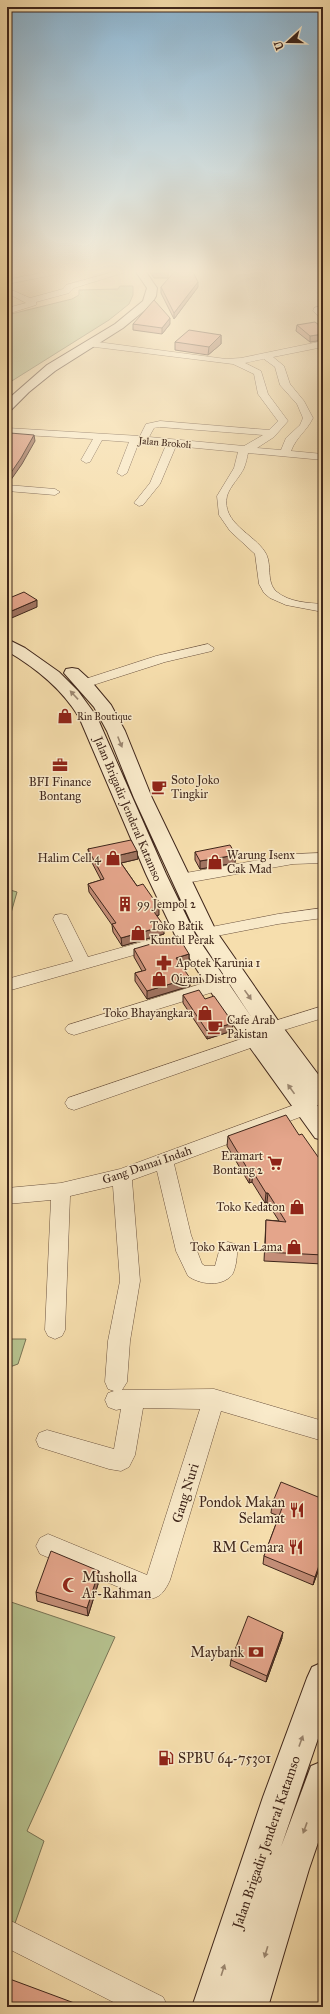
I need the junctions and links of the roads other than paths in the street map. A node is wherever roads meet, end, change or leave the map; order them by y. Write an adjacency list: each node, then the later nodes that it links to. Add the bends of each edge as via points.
1 (43, 366): 5 (main road)
2 (54, 366): 6 (main road)
3 (246, 366): 9 (street, via 258,373 263,394 283,421)
4 (279, 366): 15 (street, via 285,385 305,409 308,418)
5 (7, 393)
6 (7, 407)
7 (206, 428): 9 (street); 11 (street, via 155,424 150,426); 13 (street)
8 (7, 431): 10 (street, Jalan Brokoli)
9 (271, 433): 14 (street, via 263,441)
10 (99, 437): 11 (street, Jalan Brokoli); 17 (street)
11 (139, 440): 12 (street, Jalan Brokoli); 18 (street)
12 (172, 443): 13 (street, Jalan Brokoli); 21 (street, via 155,484)
13 (197, 445): 14 (street, Jalan Brokoli)
14 (244, 450): 15 (street, Jalan Brokoli); 22 (street, via 236,474 222,496 228,523 234,532 260,553 264,582 271,594 288,602)
15 (282, 453): 16 (street, Jalan Brokoli)
16 (323, 457)
17 (86, 460)
18 (122, 473)
19 (7, 488): 20 (street)
20 (56, 492)
21 (139, 503)
22 (323, 608)
23 (13, 641): 25 (main road, Jalan Brigadir Jenderal Katamso); 26 (main road, Jalan Brigadir Jenderal Katamso, one-way to 23, via 78,700)
24 (208, 648): 25 (street, via 160,659)
25 (84, 684): 26 (main road, Jalan Brigadir Jenderal Katamso, one-way to 26, via 102,705 116,731)
26 (152, 841): 28 (main road, Jalan Brigadir Jenderal Katamso); 32 (main road, Jalan Brigadir Jenderal Katamso)
27 (323, 858): 28 (street, via 293,859)
28 (180, 879): 31 (main road, Jalan Brigadir Jenderal Katamso)
29 (323, 914): 31 (street, via 278,919)
30 (61, 919): 33 (street)
31 (206, 933): 38 (main road, Jalan Brigadir Jenderal Katamso, one-way to 38)
32 (185, 935): 33 (street); 35 (main road, Jalan Brigadir Jenderal Katamso)
33 (83, 964): 34 (street)
34 (11, 984)
35 (217, 985): 37 (street); 38 (main road, Jalan Brigadir Jenderal Katamso)
36 (323, 1012): 38 (street)
37 (74, 1029)
38 (264, 1034): 39 (main road, Jalan Brigadir Jenderal Katamso); 40 (street); 41 (main road, Jalan Brigadir Jenderal Katamso, one-way to 38)
39 (323, 1098)
40 (74, 1103)
41 (305, 1108): 42 (main road, Jalan Brigadir Jenderal Katamso); 43 (street, Gang Damai Indah)
42 (323, 1131)
43 (164, 1160): 44 (street, Gang Damai Indah); 47 (street, via 186,1254 195,1269 207,1275 220,1274 224,1271)
44 (122, 1176): 45 (street, Gang Damai Indah); 49 (street, via 130,1281 118,1342)
45 (61, 1191): 46 (street, Gang Damai Indah); 48 (street)
46 (7, 1196)
47 (228, 1250)
48 (55, 1330)
49 (122, 1393): 50 (street); 52 (street, via 124,1454 121,1460 109,1459)
50 (214, 1399): 51 (street); 53 (street, Gang Nuri, via 156,1584 147,1587)
51 (323, 1431)
52 (47, 1440)
53 (48, 1546)
54 (323, 1678): 58 (main road, Jalan Brigadir Jenderal Katamso, one-way to 54, via 280,1797)
55 (323, 1778): 59 (main road, one-way to 59, via 291,1869)
56 (7, 1933): 57 (street)
57 (153, 2007)
58 (211, 2007)
59 (249, 2007)

